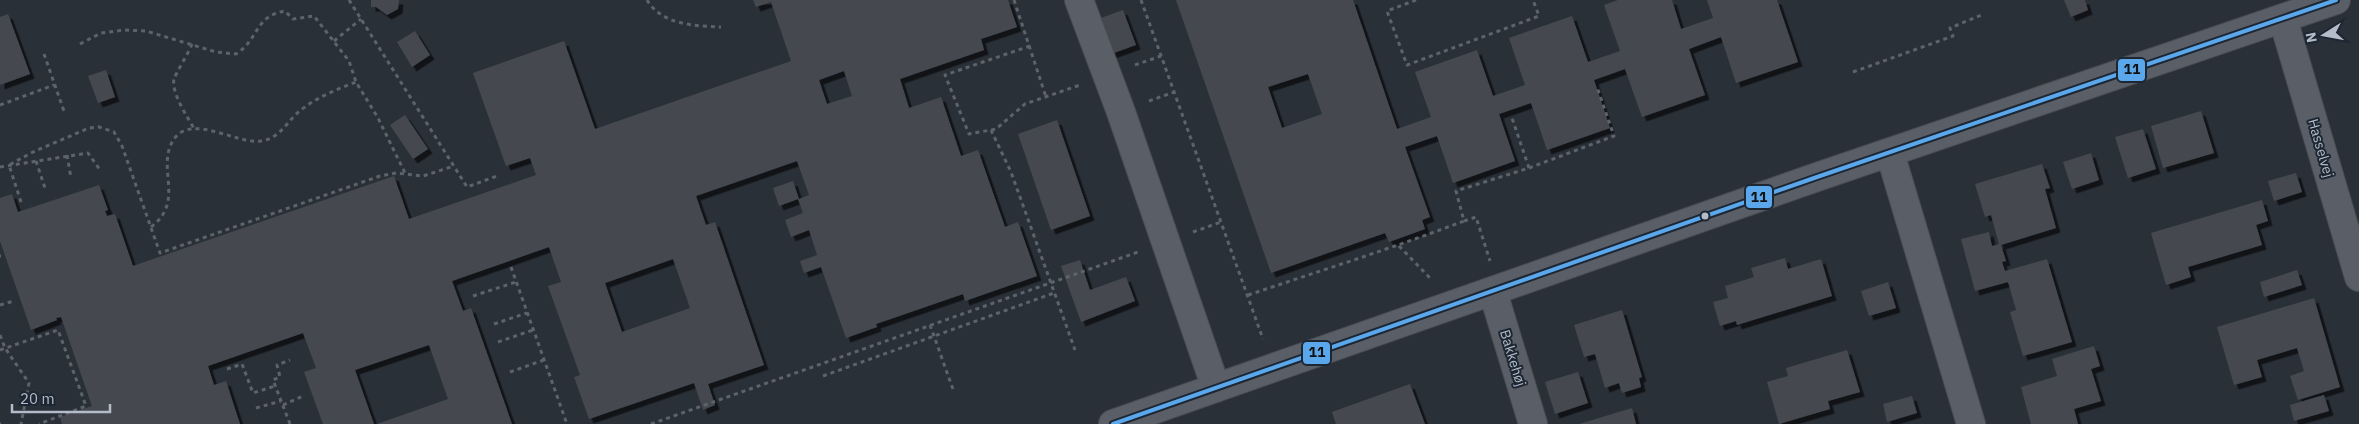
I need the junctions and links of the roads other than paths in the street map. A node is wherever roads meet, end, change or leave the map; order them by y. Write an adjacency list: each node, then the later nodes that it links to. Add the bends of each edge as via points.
1 (1079, 0): 7 (street)
2 (2336, 0): 3 (street)
3 (2283, 18): 4 (street); 5 (street, Hasselvej)
4 (1890, 153): 6 (street); 10 (street)
5 (2359, 276)
6 (1493, 292): 7 (street); 9 (street, Bakkehøj)
7 (1216, 388): 8 (street)
8 (1113, 424)
9 (1533, 424)
10 (1971, 424)

